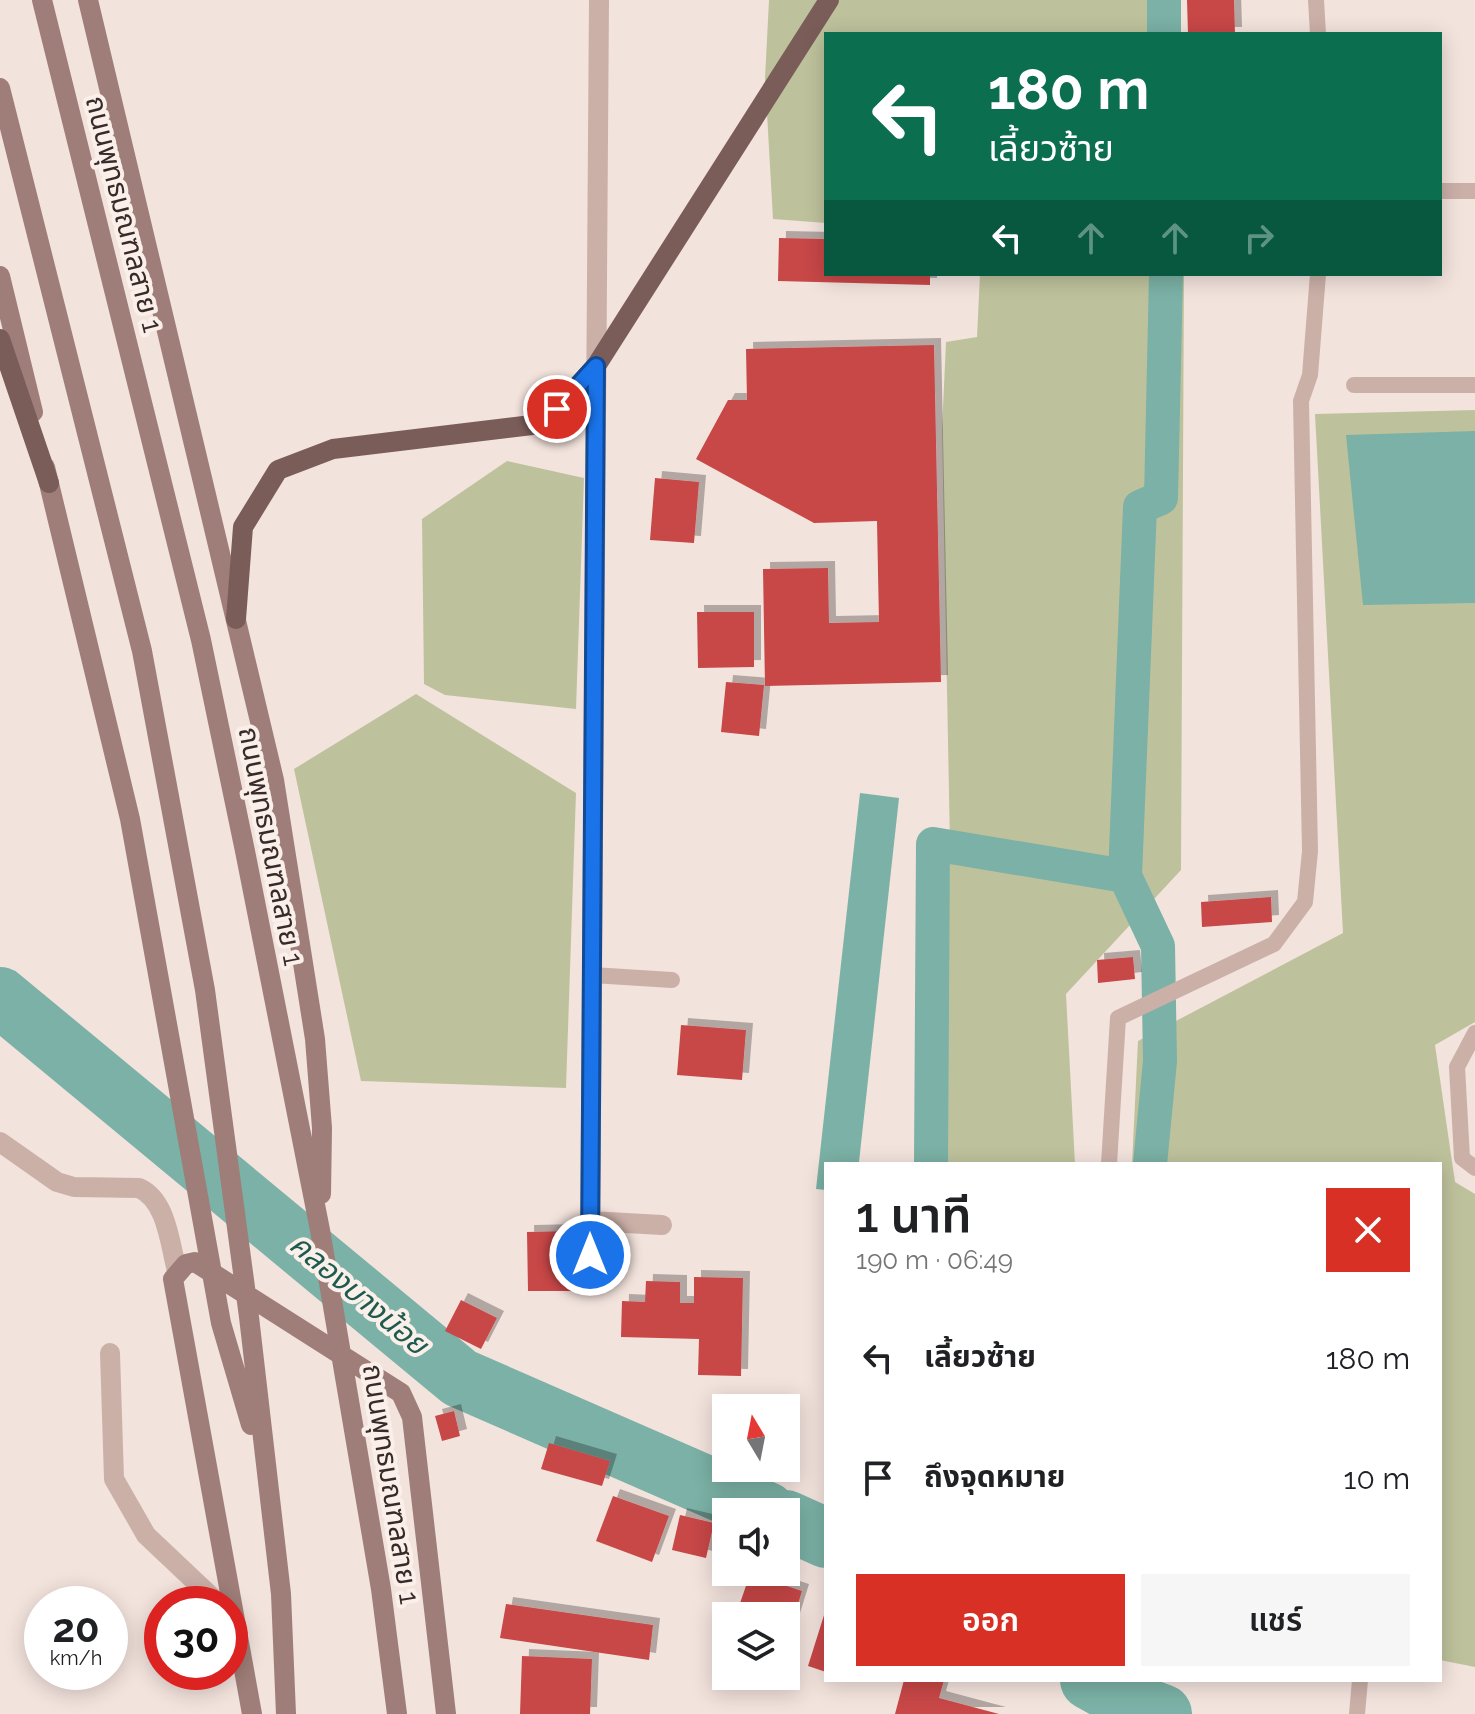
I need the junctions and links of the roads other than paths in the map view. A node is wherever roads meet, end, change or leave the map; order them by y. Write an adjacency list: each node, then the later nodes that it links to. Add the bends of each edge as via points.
1 (42, 0): 26 (main road, ถนนพุทธมณฑลสาย 1, via 201,640)
2 (88, 0): 17 (main road)
3 (599, 0): 13 (street)
4 (829, 0): 13 (main road)
5 (1316, 0): 6 (lane)
6 (1318, 32)
7 (0, 88): 30 (main road, via 142,651 205,990)
8 (1442, 191): 9 (lane)
9 (1475, 191)
10 (0, 276): 16 (main road)
11 (1318, 276): 22 (lane, via 1310,375 1301,401 1310,851 1305,902 1274,944 1118,1018)
12 (0, 339): 16 (main road)
13 (596, 366): 17 (main road, via 557,409 532,425 333,449 278,470 243,527); 18 (street)
14 (1354, 385): 15 (lane)
15 (1475, 385)
16 (49, 483): 30 (main road, via 130,819 221,1323)
17 (236, 619): 26 (main road, via 274,780 315,1039 322,1128)
18 (592, 975): 19 (lane); 24 (street)
19 (672, 980)
20 (1475, 1033): 23 (lane, via 1457,1067 1462,1158)
21 (0, 1142): 28 (street, via 57,1182 149,1192 161,1212)
22 (1109, 1162)
23 (1475, 1168)
24 (590, 1221): 25 (street); 27 (street)
25 (662, 1225)
26 (320, 1230): 37 (main road, ถนนพุทธมณฑลสาย 1)
27 (590, 1255)
28 (177, 1271): 32 (main road, via 173,1279); 38 (main road, via 202,1263 401,1393 412,1417)
29 (110, 1353): 31 (street, via 114,1479 146,1535)
30 (264, 1471): 36 (main road, via 281,1594)
31 (200, 1586)
32 (227, 1586)
33 (1360, 1682): 39 (lane)
34 (247, 1690): 35 (main road)
35 (252, 1714)
36 (286, 1714)
37 (397, 1714)
38 (446, 1714)
39 (1357, 1714)

